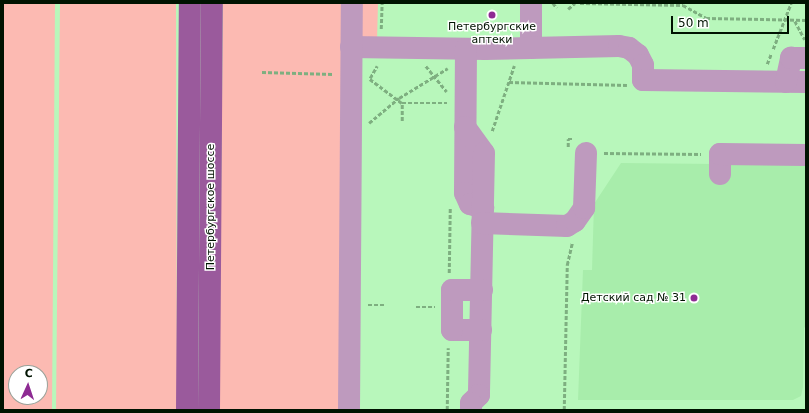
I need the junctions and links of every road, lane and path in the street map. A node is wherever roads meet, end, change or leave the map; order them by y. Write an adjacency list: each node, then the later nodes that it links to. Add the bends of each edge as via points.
1 (190, 3): 46 (main road, Петербургское шоссе)
2 (212, 3): 47 (main road, Петербургское шоссе)
3 (352, 3): 15 (street)
4 (530, 3): 17 (street)
5 (553, 3): 9 (path)
6 (575, 3): 10 (path)
7 (580, 3): 12 (path, via 683,5 706,18)
8 (791, 3): 12 (path)
9 (556, 8)
10 (568, 8)
11 (806, 20): 13 (path)
12 (784, 21): 13 (path); 23 (path)
13 (795, 21): 14 (path)
14 (806, 41)
15 (351, 47): 16 (street); 21 (street)
16 (410, 48): 18 (street); 22 (path)
17 (525, 48): 18 (street); 23 (street, via 629,48 638,55 643,65 643,80); 31 (path, via 509,82)
18 (466, 49): 22 (path, via 456,63); 27 (street)
19 (806, 58): 24 (street, via 792,58)
20 (262, 72): 21 (path)
21 (361, 76): 25 (path); 48 (street)
22 (434, 76): 25 (path); 27 (path)
23 (761, 81): 24 (street)
24 (796, 82)
25 (397, 99): 26 (path); 29 (path)
26 (402, 103): 27 (path); 28 (path)
27 (461, 103): 30 (street)
28 (402, 121)
29 (369, 123)
30 (465, 127): 33 (street); 38 (street, via 465,193 470,204)
31 (492, 131): 32 (path); 33 (path)
32 (497, 135)
33 (484, 153): 38 (street)
34 (577, 154): 34 (path, via 586,140 568,139); 36 (path); 38 (street, via 584,208 575,221 567,226)
35 (806, 155): 36 (street)
36 (720, 164)
37 (451, 201): 40 (path)
38 (483, 215): 41 (street)
39 (573, 237): 51 (path, via 567,265)
40 (449, 278)
41 (482, 290): 44 (street); 44 (street, via 452,290 452,330)
42 (362, 305): 43 (path)
43 (384, 306)
44 (481, 330): 50 (street, via 479,395 471,403)
45 (448, 345): 49 (path)
46 (187, 410)
47 (209, 410)
48 (350, 410)
49 (447, 410)
50 (471, 410)
51 (564, 410)

